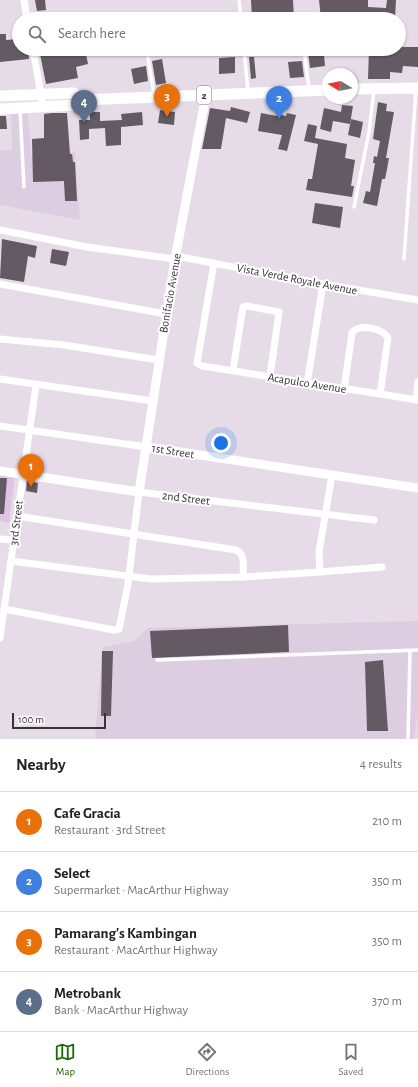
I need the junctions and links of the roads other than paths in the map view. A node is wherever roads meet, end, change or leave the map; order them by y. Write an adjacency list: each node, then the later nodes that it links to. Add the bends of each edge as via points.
1 (24, 0): 3 (street)
2 (239, 0): 4 (lane)
3 (26, 12)
4 (240, 12)
5 (33, 56): 15 (street)
6 (245, 56): 14 (lane)
7 (305, 56): 12 (lane)
8 (148, 58): 18 (lane)
9 (417, 88): 11 (main road); 27 (lane)
10 (358, 89): 11 (main road)
11 (374, 89): 24 (lane, via 369,132)
12 (309, 90): 13 (main road, 2); 14 (main road, 2)
13 (322, 90)
14 (248, 93): 16 (main road, 2)
15 (41, 95): 17 (main road, 2); 19 (main road, 2, via 74,93); 20 (street)
16 (206, 95): 18 (main road, 2); 26 (street, Bonifacio Avenue)
17 (0, 96)
18 (154, 96): 19 (main road, 2)
19 (81, 100): 20 (main road, 2, via 76,105)
20 (43, 107): 21 (main road, 2)
21 (20, 108): 22 (main road, 2); 23 (lane)
22 (0, 109)
23 (24, 187)
24 (354, 207)
25 (0, 230): 26 (street, Vista Verde Royale Avenue, via 87,247)
26 (175, 258): 28 (street, Vista Verde Royale Avenue); 32 (street, Bonifacio Avenue)
27 (404, 259)
28 (214, 263): 30 (street, Vista Verde Royale Avenue); 35 (street, Acapulco Avenue, via 197,363)
29 (0, 284): 32 (street)
30 (323, 284): 31 (street, Vista Verde Royale Avenue); 40 (street)
31 (418, 300)
32 (166, 314): 34 (street, Bonifacio Avenue)
33 (0, 339): 34 (street, via 64,345)
34 (158, 360): 44 (street, Bonifacio Avenue)
35 (233, 370): 36 (street, Acapulco Avenue); 36 (street, via 243,307 255,307 279,312)
36 (270, 376): 40 (street, Acapulco Avenue)
37 (0, 379): 39 (street)
38 (418, 382): 43 (street)
39 (36, 384): 44 (street); 46 (street, 3rd Street)
40 (307, 384): 41 (street, Acapulco Avenue)
41 (344, 389): 42 (street, Acapulco Avenue); 42 (street, via 352,333 359,328 379,330 386,333 388,338)
42 (380, 394): 43 (street, Acapulco Avenue)
43 (417, 400)
44 (153, 401): 47 (street, Bonifacio Avenue)
45 (0, 426): 46 (street, 1st Street)
46 (28, 430): 47 (street, 1st Street); 49 (street, 3rd Street)
47 (147, 447): 50 (street, 1st Street); 52 (street, Bonifacio Avenue)
48 (0, 471): 49 (street, 2nd Street)
49 (22, 474): 52 (street, 2nd Street); 54 (street, 3rd Street)
50 (332, 475): 51 (street, 1st Street); 53 (street)
51 (418, 488)
52 (139, 492): 53 (street, 2nd Street); 56 (street)
53 (326, 515): 55 (street, 2nd Street); 61 (street, via 319,552)
54 (17, 516): 56 (street); 58 (street, 3rd Street)
55 (374, 520)
56 (134, 534): 62 (street); 63 (street, via 236,550 242,555)
57 (0, 539): 58 (street)
58 (14, 540): 59 (street, 3rd Street)
59 (11, 561): 62 (street); 64 (street, 3rd Street)
60 (382, 567): 61 (street)
61 (320, 572): 63 (street)
62 (128, 577): 63 (street); 64 (street, via 121,623 117,630)
63 (243, 577)
64 (4, 610): 65 (street, 3rd Street)
65 (0, 638)
66 (418, 650): 67 (lane)
67 (410, 651): 68 (lane); 69 (lane)
68 (157, 660)
69 (408, 739)

